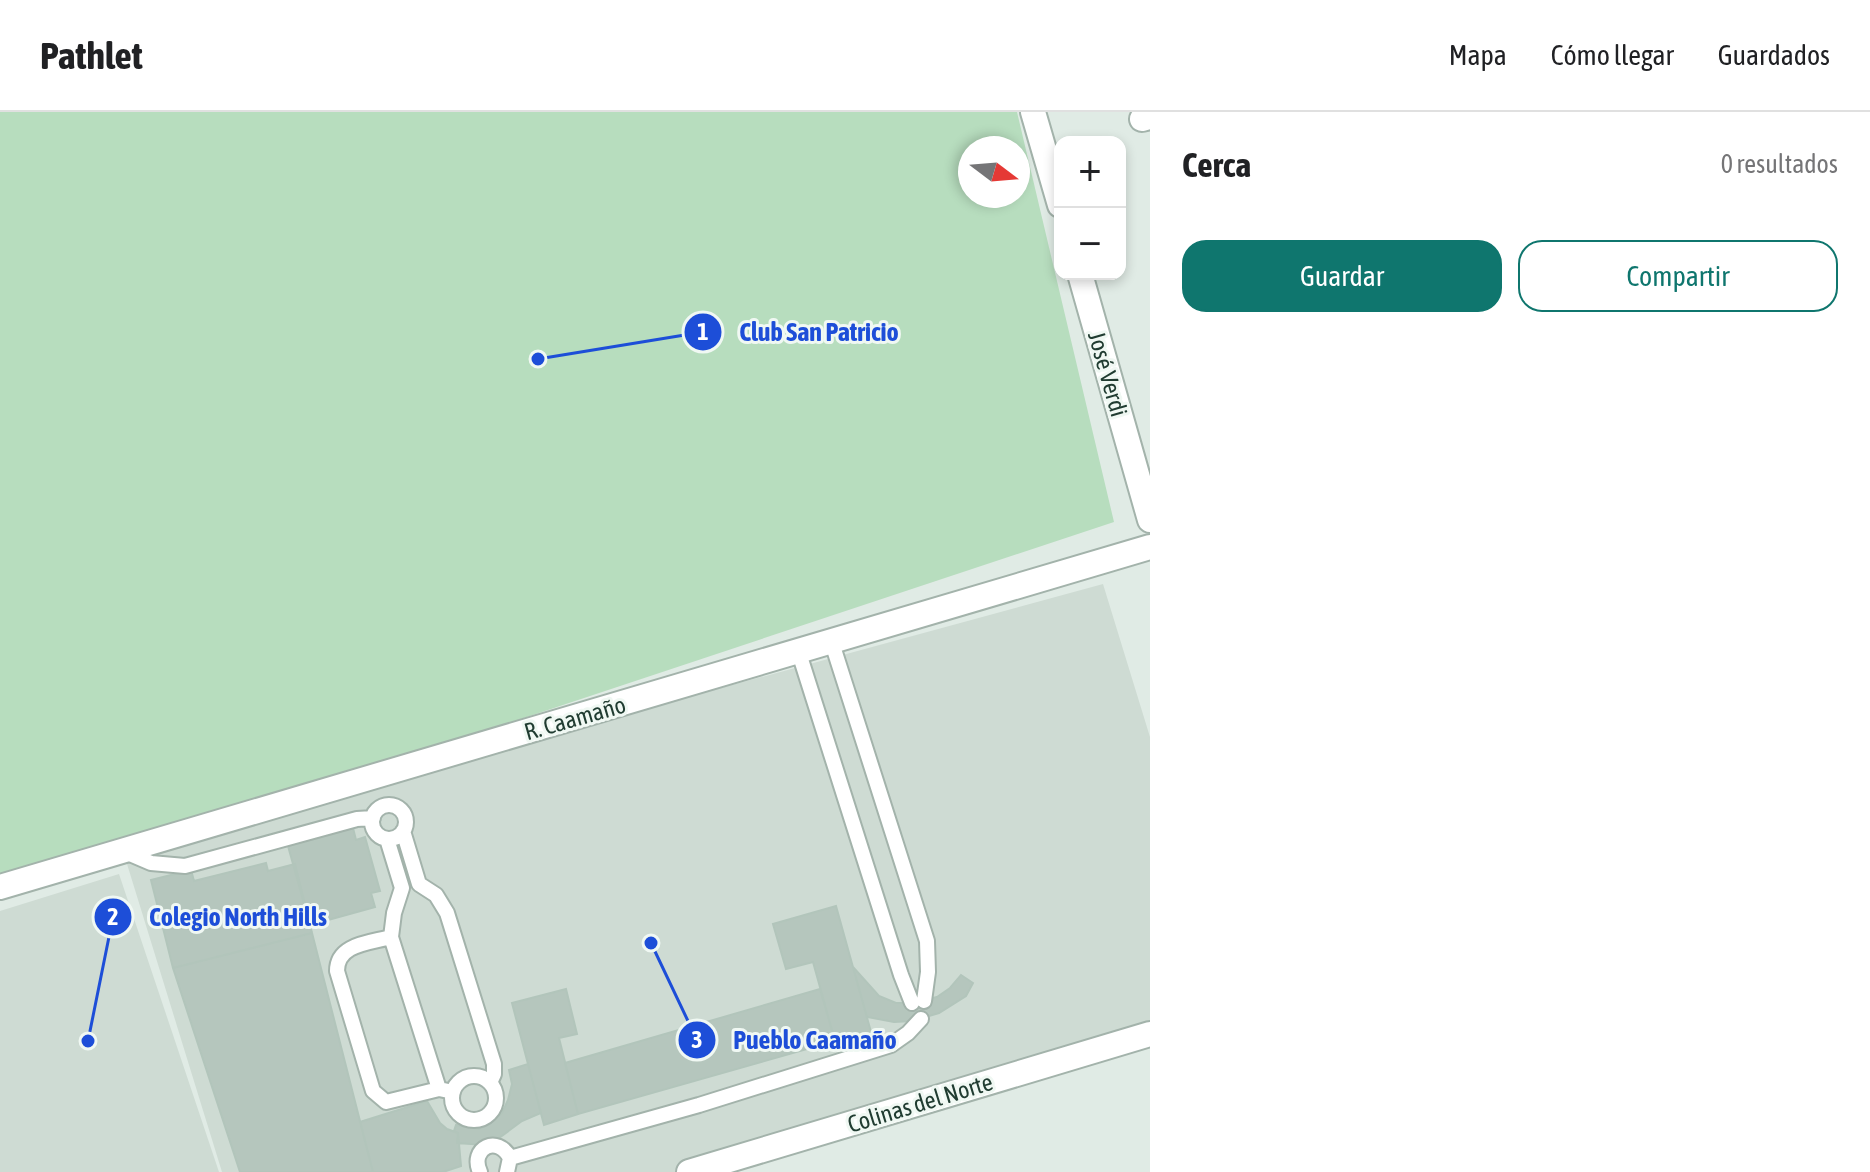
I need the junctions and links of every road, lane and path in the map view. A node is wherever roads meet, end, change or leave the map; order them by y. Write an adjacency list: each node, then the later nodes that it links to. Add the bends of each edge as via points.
1 (1033, 112): 2 (street)
2 (1054, 184)
3 (1082, 280): 4 (street, José Verdi)
4 (1150, 520)
5 (1150, 547): 6 (street, R. Caamaño)
6 (832, 643): 7 (street, R. Caamaño); 7 (lane, via 927,941 928,972 918,1002 901,975)
7 (799, 653): 11 (street, R. Caamaño)
8 (373, 818): 9 (lane, via 379,809 396,806 406,820); 10 (lane, via 374,829); 11 (lane, via 185,866 151,863)
9 (403, 831): 10 (lane); 12 (lane)
10 (387, 839): 14 (lane)
11 (123, 851): 13 (street, R. Caamaño)
12 (419, 884): 14 (lane); 18 (lane, via 436,895 447,913 494,1064)
13 (0, 887)
14 (402, 888): 15 (lane)
15 (391, 937): 19 (lane); 19 (lane, via 349,948 337,962 373,1091 394,1102)
16 (914, 1025): 20 (lane, via 891,1045)
17 (1150, 1034): 22 (street, Colinas del Norte)
18 (490, 1083): 19 (lane, via 465,1078); 19 (lane, via 496,1095 494,1108 479,1124 458,1114)
19 (446, 1090)
20 (508, 1165): 21 (lane, via 501,1147 486,1146 478,1155)
21 (480, 1172)
22 (689, 1172)

